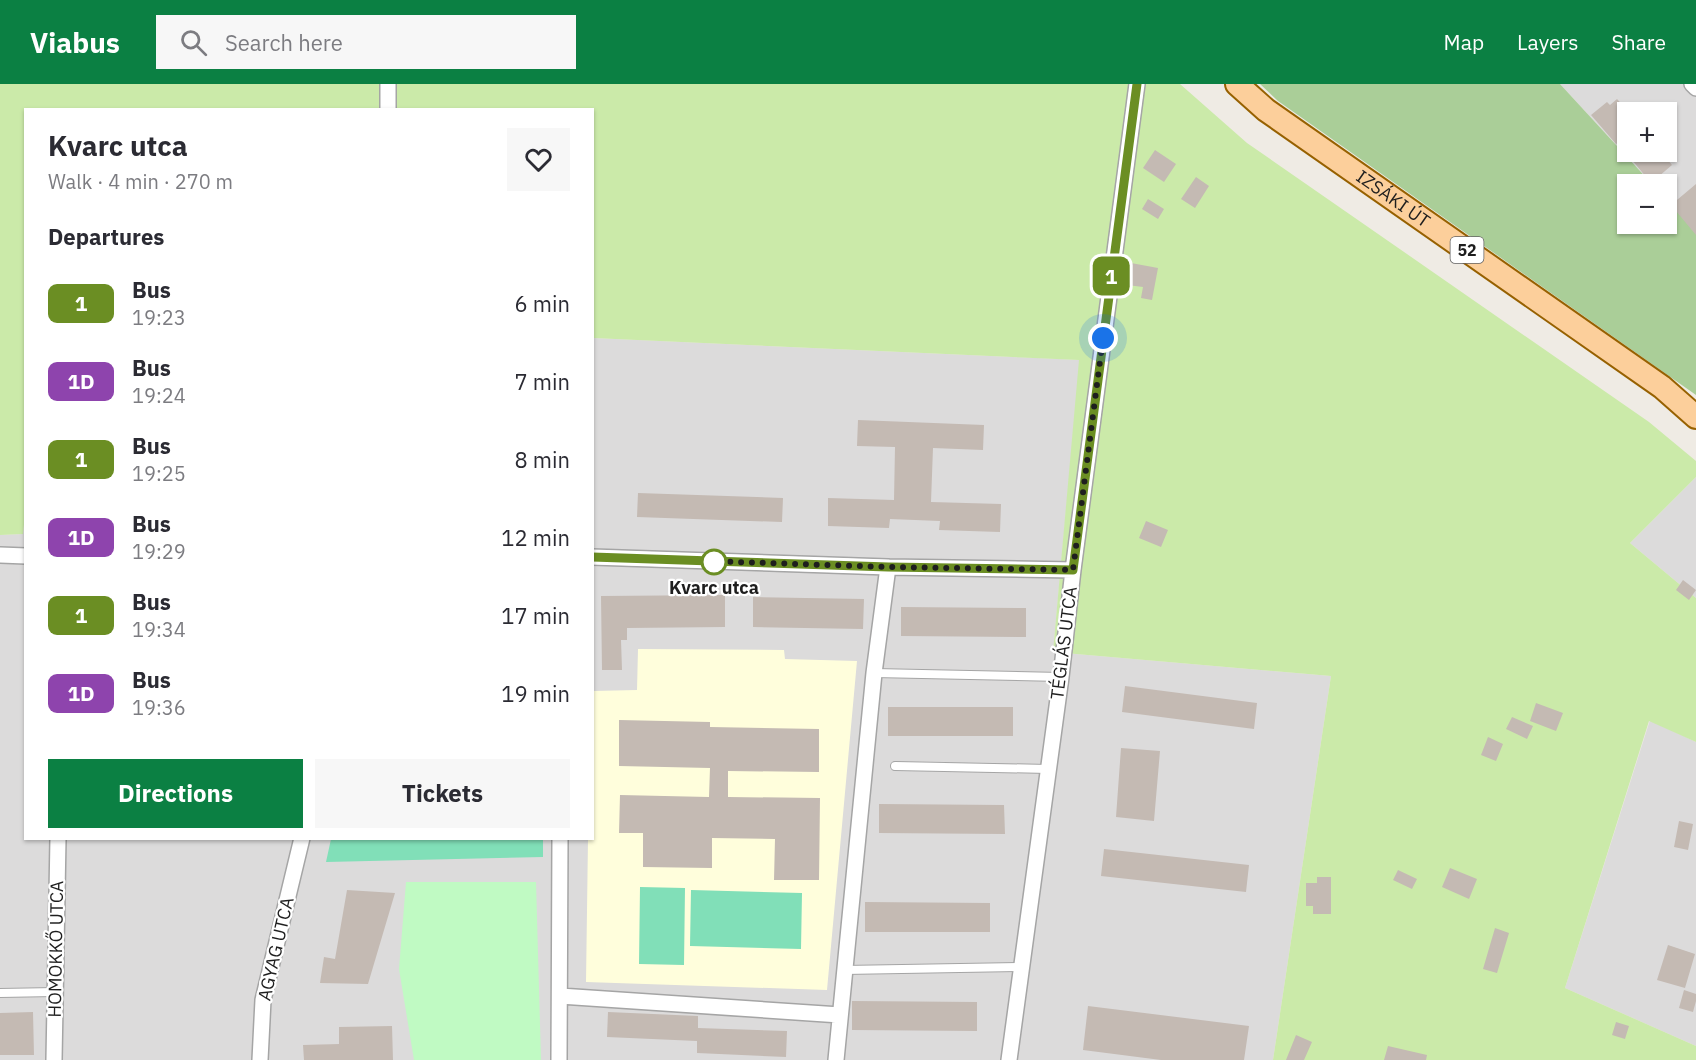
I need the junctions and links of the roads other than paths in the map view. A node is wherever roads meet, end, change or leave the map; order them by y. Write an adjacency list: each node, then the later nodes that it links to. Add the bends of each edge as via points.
1 (388, 84): 6 (street)
2 (1137, 84): 12 (street, TÉGLÁS UTCA)
3 (1237, 84): 7 (main road, IZSÁKI ÚT / 52, via 1266,110 1662,387)
4 (1692, 84): 5 (street)
5 (1696, 88)
6 (388, 108)
7 (1696, 417)
8 (0, 555): 9 (street)
9 (24, 556)
10 (594, 557): 11 (street)
11 (888, 567): 12 (street); 13 (street)
12 (1073, 570): 14 (street, TÉGLÁS UTCA)
13 (874, 673): 14 (lane); 21 (street)
14 (1061, 677): 16 (street, TÉGLÁS UTCA)
15 (895, 766): 16 (lane)
16 (1048, 769): 20 (street, TÉGLÁS UTCA)
17 (58, 840): 22 (street, HOMOKKŐ UTCA)
18 (302, 840): 27 (street, AGYAG UTCA, via 263,1000)
19 (560, 840): 24 (street)
20 (1021, 967): 21 (lane); 30 (street, TÉGLÁS UTCA)
21 (844, 970): 25 (street)
22 (55, 992): 23 (lane); 26 (street, HOMOKKŐ UTCA)
23 (0, 993)
24 (560, 996): 25 (street); 28 (street)
25 (840, 1015): 29 (street)
26 (54, 1060)
27 (260, 1060)
28 (559, 1060)
29 (836, 1060)
30 (1009, 1060)

